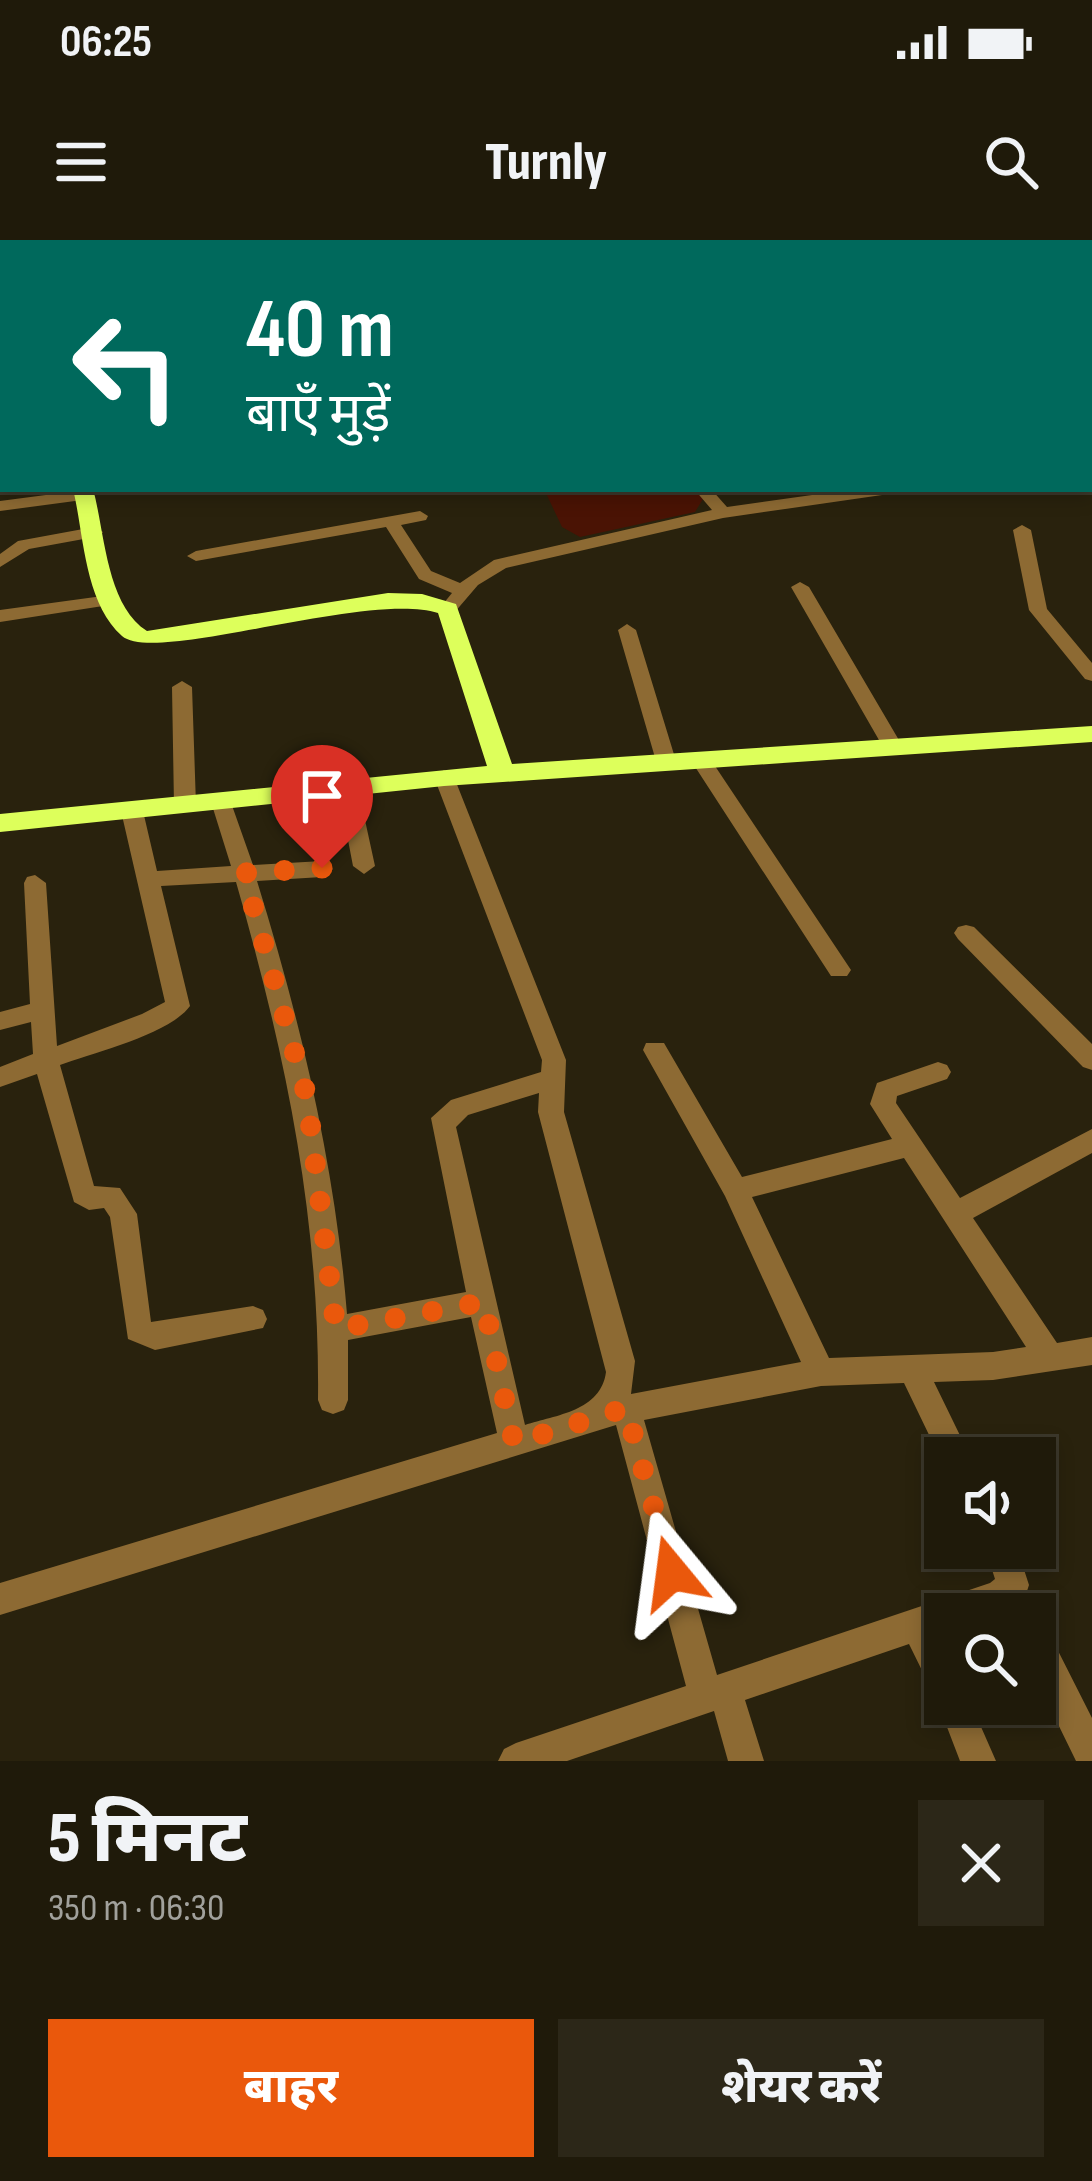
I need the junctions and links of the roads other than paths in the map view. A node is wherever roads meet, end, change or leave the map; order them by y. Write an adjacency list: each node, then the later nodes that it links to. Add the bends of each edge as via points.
1 (84, 492): 4 (street); 9 (main road)
2 (705, 492): 5 (street)
3 (868, 492): 5 (street)
4 (0, 506)
5 (723, 513): 14 (street, via 500,564)
6 (420, 516): 7 (street)
7 (390, 521): 10 (street); 14 (street, via 425,575)
8 (1022, 530): 17 (street, via 1038,610)
9 (94, 532): 11 (street, via 24,545); 13 (main road)
10 (196, 556)
11 (0, 562)
12 (800, 587): 20 (street)
13 (110, 600): 14 (main road, via 143,639 383,600); 15 (street)
14 (456, 600): 23 (main road)
15 (0, 616)
16 (627, 630): 22 (street)
17 (1092, 675)
18 (182, 687): 27 (street)
19 (1092, 734): 20 (main road)
20 (893, 747): 21 (main road)
21 (700, 759): 22 (main road); 36 (street)
22 (666, 761): 23 (main road)
23 (502, 773): 24 (main road)
24 (444, 778): 25 (main road); 44 (street, via 548,1043)
25 (348, 788): 26 (main road); 30 (street)
26 (222, 802): 27 (main road); 32 (street)
27 (184, 806): 28 (main road)
28 (132, 811): 29 (main road); 33 (street)
29 (0, 823)
30 (364, 866)
31 (322, 868): 32 (street)
32 (244, 873): 33 (street); 51 (street, via 307,1097)
33 (149, 879): 40 (street, via 178,1006)
34 (35, 883): 37 (street)
35 (966, 933): 41 (street)
36 (838, 970)
37 (43, 1010): 38 (street); 40 (street)
38 (0, 1021)
39 (655, 1050): 47 (street)
40 (46, 1060): 43 (street); 50 (street, via 82,1193 111,1196 123,1214 138,1330 155,1336)
41 (1092, 1060)
42 (938, 1072): 46 (street, via 881,1096)
43 (0, 1077)
44 (554, 1078): 49 (street, via 445,1118); 57 (street, via 551,1112 620,1361)
45 (1092, 1140): 48 (street)
46 (909, 1146): 47 (street); 48 (street)
47 (735, 1190): 55 (street)
48 (954, 1215): 53 (street)
49 (484, 1302): 51 (street); 59 (street)
50 (253, 1319)
51 (336, 1329): 56 (street)
52 (1092, 1351): 53 (street)
53 (1050, 1358): 54 (street)
54 (912, 1368): 55 (street); 58 (street)
55 (821, 1372): 57 (street)
56 (333, 1400)
57 (615, 1411): 59 (street); 63 (street)
58 (946, 1437)
59 (514, 1443): 60 (street)
60 (0, 1599)
61 (924, 1622): 63 (street)
62 (1056, 1683): 65 (street)
63 (715, 1693): 66 (street); 67 (street)
64 (962, 1725): 68 (street)
65 (1092, 1755)
66 (516, 1761)
67 (746, 1761)
68 (978, 1761)

